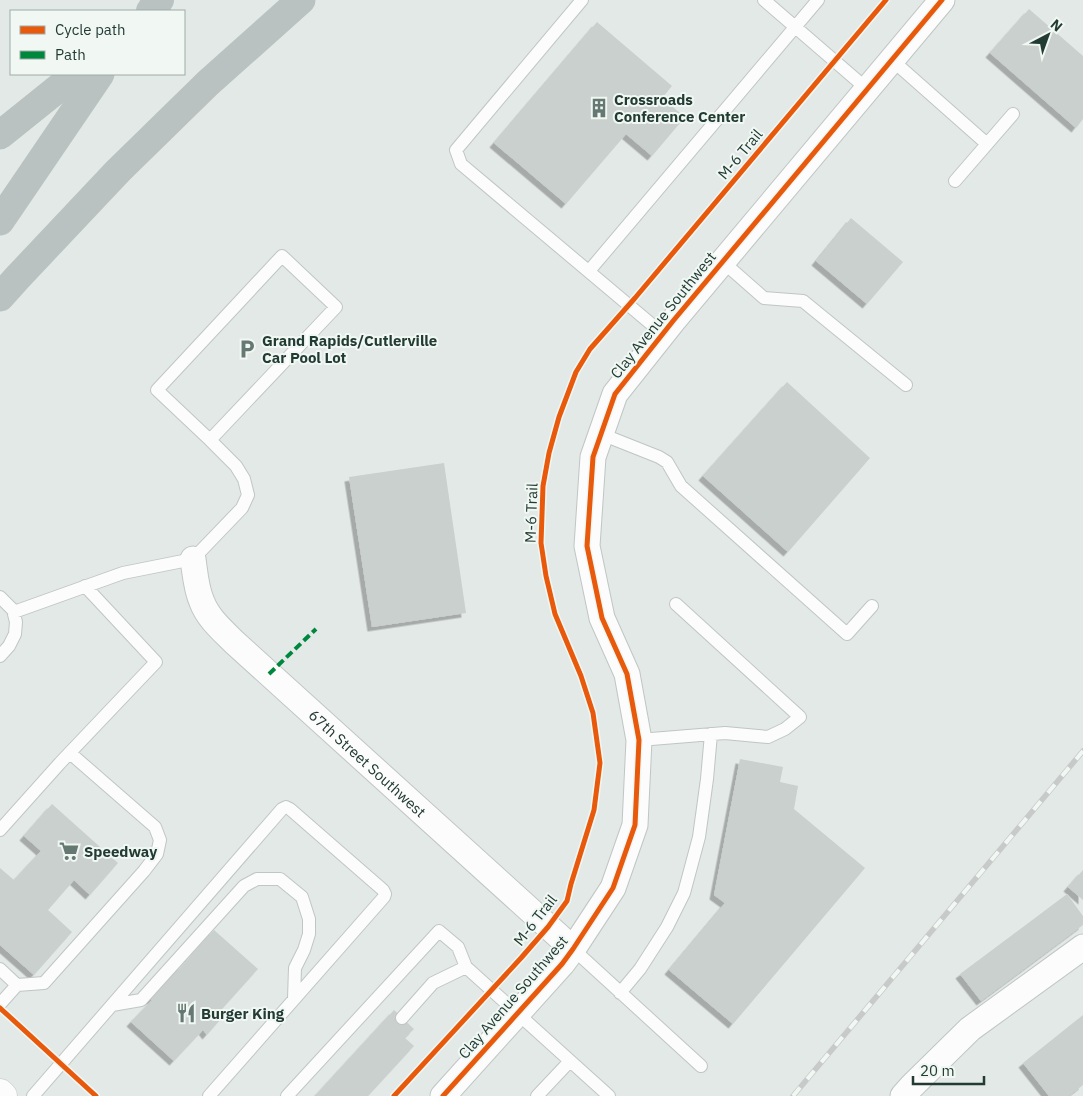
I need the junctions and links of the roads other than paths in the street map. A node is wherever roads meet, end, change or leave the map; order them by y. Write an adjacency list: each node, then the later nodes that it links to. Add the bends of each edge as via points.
1 (161, 0): 8 (highway, bridge)
2 (172, 0): 9 (highway)
3 (301, 0): 22 (highway, via 208,83 118,171)
4 (582, 0): 21 (lane, via 456,150 461,164)
5 (764, 0): 10 (lane)
6 (818, 0): 10 (lane)
7 (942, 0): 11 (street, Clay Avenue Southwest)
8 (151, 10)
9 (158, 10)
10 (796, 27): 14 (lane); 21 (lane)
11 (892, 60): 14 (street, Clay Avenue Southwest); 17 (lane)
12 (75, 75): 16 (highway)
13 (99, 75): 19 (highway)
14 (868, 89): 20 (street, Clay Avenue Southwest)
15 (1013, 114): 17 (lane)
16 (0, 135)
17 (987, 144): 18 (lane)
18 (955, 182)
19 (0, 221)
20 (722, 262): 23 (street, Clay Avenue Southwest); 24 (lane, via 764,298 803,302)
21 (589, 272): 23 (lane)
22 (0, 297)
23 (663, 334): 25 (street, Clay Avenue Southwest, via 615,394)
24 (906, 386)
25 (601, 434): 31 (lane, via 667,462 681,486 847,634); 35 (street, Clay Avenue Southwest, via 593,457 587,546 602,618 627,674)
26 (210, 440): 26 (lane, via 157,390 282,256 336,307); 27 (lane, via 236,466 248,495 242,508)
27 (193, 559): 28 (lane, via 123,573); 39 (street, 67th Street Southwest, via 202,602 215,623)
28 (84, 586): 32 (lane); 36 (lane, via 156,662)
29 (0, 598): 32 (lane)
30 (676, 604): 34 (lane, via 800,716 785,729 768,737 725,732)
31 (872, 606)
32 (14, 612): 33 (lane, via 15,634)
33 (0, 656)
34 (711, 734): 35 (lane); 43 (lane, via 699,838 684,893 651,952)
35 (639, 740): 39 (street, Clay Avenue Southwest, via 635,824 613,888)
36 (70, 753): 37 (lane); 42 (lane, via 155,827 160,840 157,854 44,983)
37 (0, 830)
38 (1083, 947): 57 (street, via 970,1029)
39 (573, 949): 43 (lane); 47 (street, Clay Avenue Southwest)
40 (466, 967): 47 (lane); 48 (lane, via 433,983); 53 (lane, via 458,947 439,931)
41 (0, 970): 42 (lane)
42 (17, 984): 45 (lane)
43 (620, 993): 50 (lane)
44 (294, 999): 46 (lane, via 295,968 310,934 310,919 302,897 280,879 257,879 244,886 141,1000); 46 (lane, via 385,894 286,807); 52 (lane)
45 (0, 1004)
46 (112, 1005): 51 (lane)
47 (518, 1013): 49 (lane); 54 (street, Clay Avenue Southwest)
48 (402, 1018)
49 (570, 1061): 55 (lane); 56 (lane)
50 (701, 1066)
51 (33, 1096)
52 (209, 1096)
53 (287, 1096)
54 (443, 1096)
55 (538, 1096)
56 (609, 1096)
57 (903, 1096)

